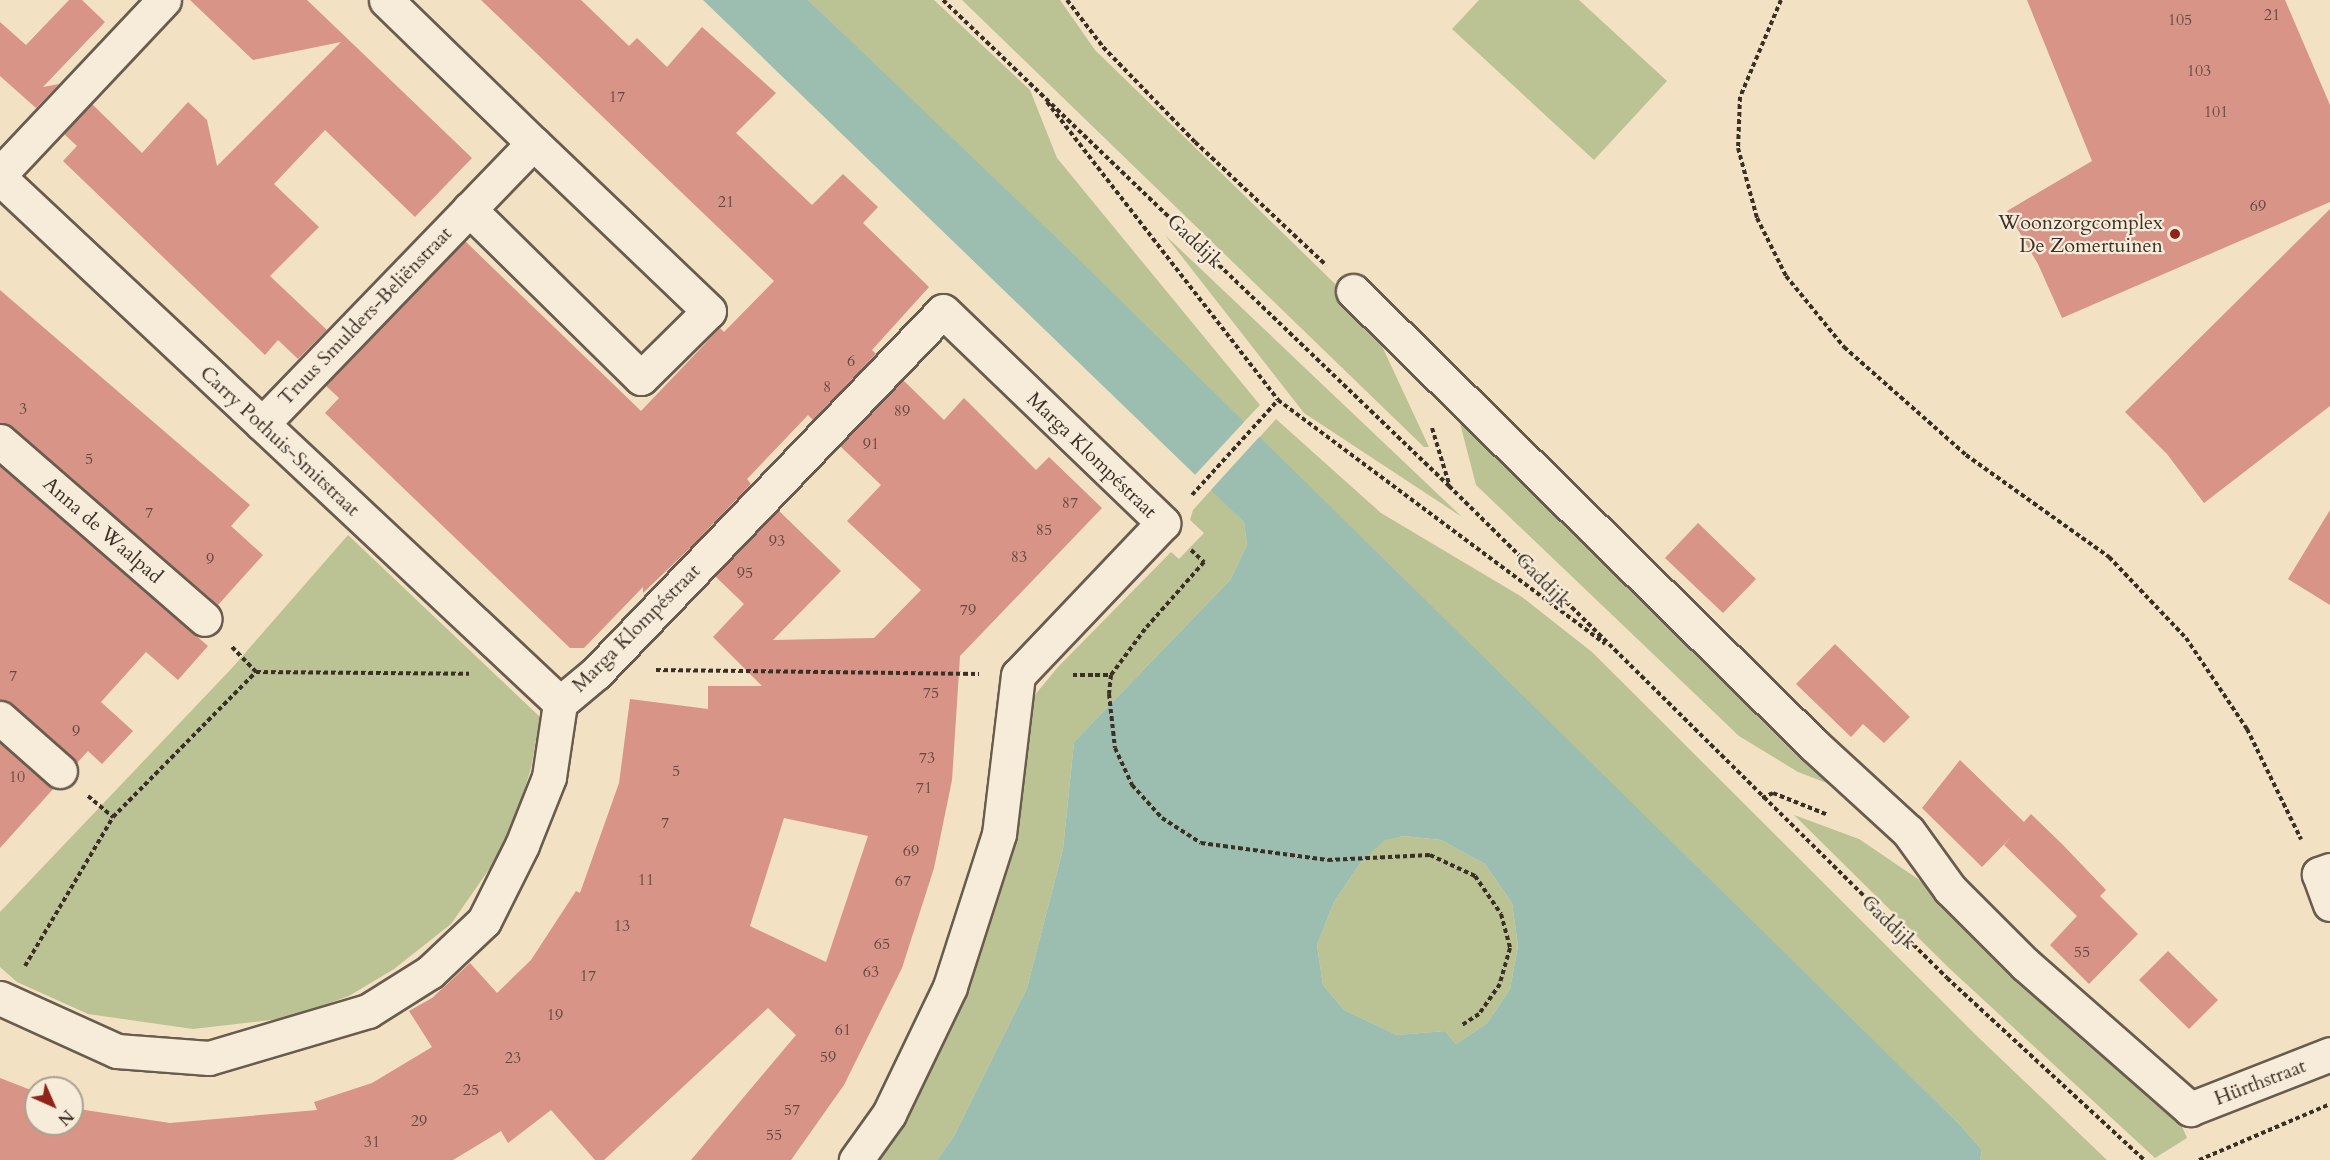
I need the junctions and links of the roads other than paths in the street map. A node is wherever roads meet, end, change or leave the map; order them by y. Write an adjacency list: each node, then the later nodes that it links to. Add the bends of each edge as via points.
1 (164, 0): 4 (street)
2 (386, 0): 3 (street)
3 (533, 143): 5 (street, Truus Smulders-Beliënstraat); 5 (street, via 709,311 641,378)
4 (0, 176): 7 (street, Carry Pothuis-Smitstraat)
5 (469, 209): 7 (street, Truus Smulders-Beliënstraat)
6 (1353, 291): 14 (street, Hürthstraat, via 1814,745 1908,831 1950,889 2025,964 2190,1109)
7 (262, 424): 10 (street, Carry Pothuis-Smitstraat)
8 (0, 441): 9 (street, Anna de Waalpad)
9 (205, 619)
10 (560, 703): 13 (street, via 549,777 522,845 484,921 430,972 368,1011 209,1058 117,1051); 15 (street, Marga Klompéstraat, via 596,673 943,311 1174,513 1018,675 999,834 950,987 889,1114)
11 (0, 718): 12 (street)
12 (60, 771)
13 (2, 999)
14 (2330, 1054)
15 (856, 1160)

